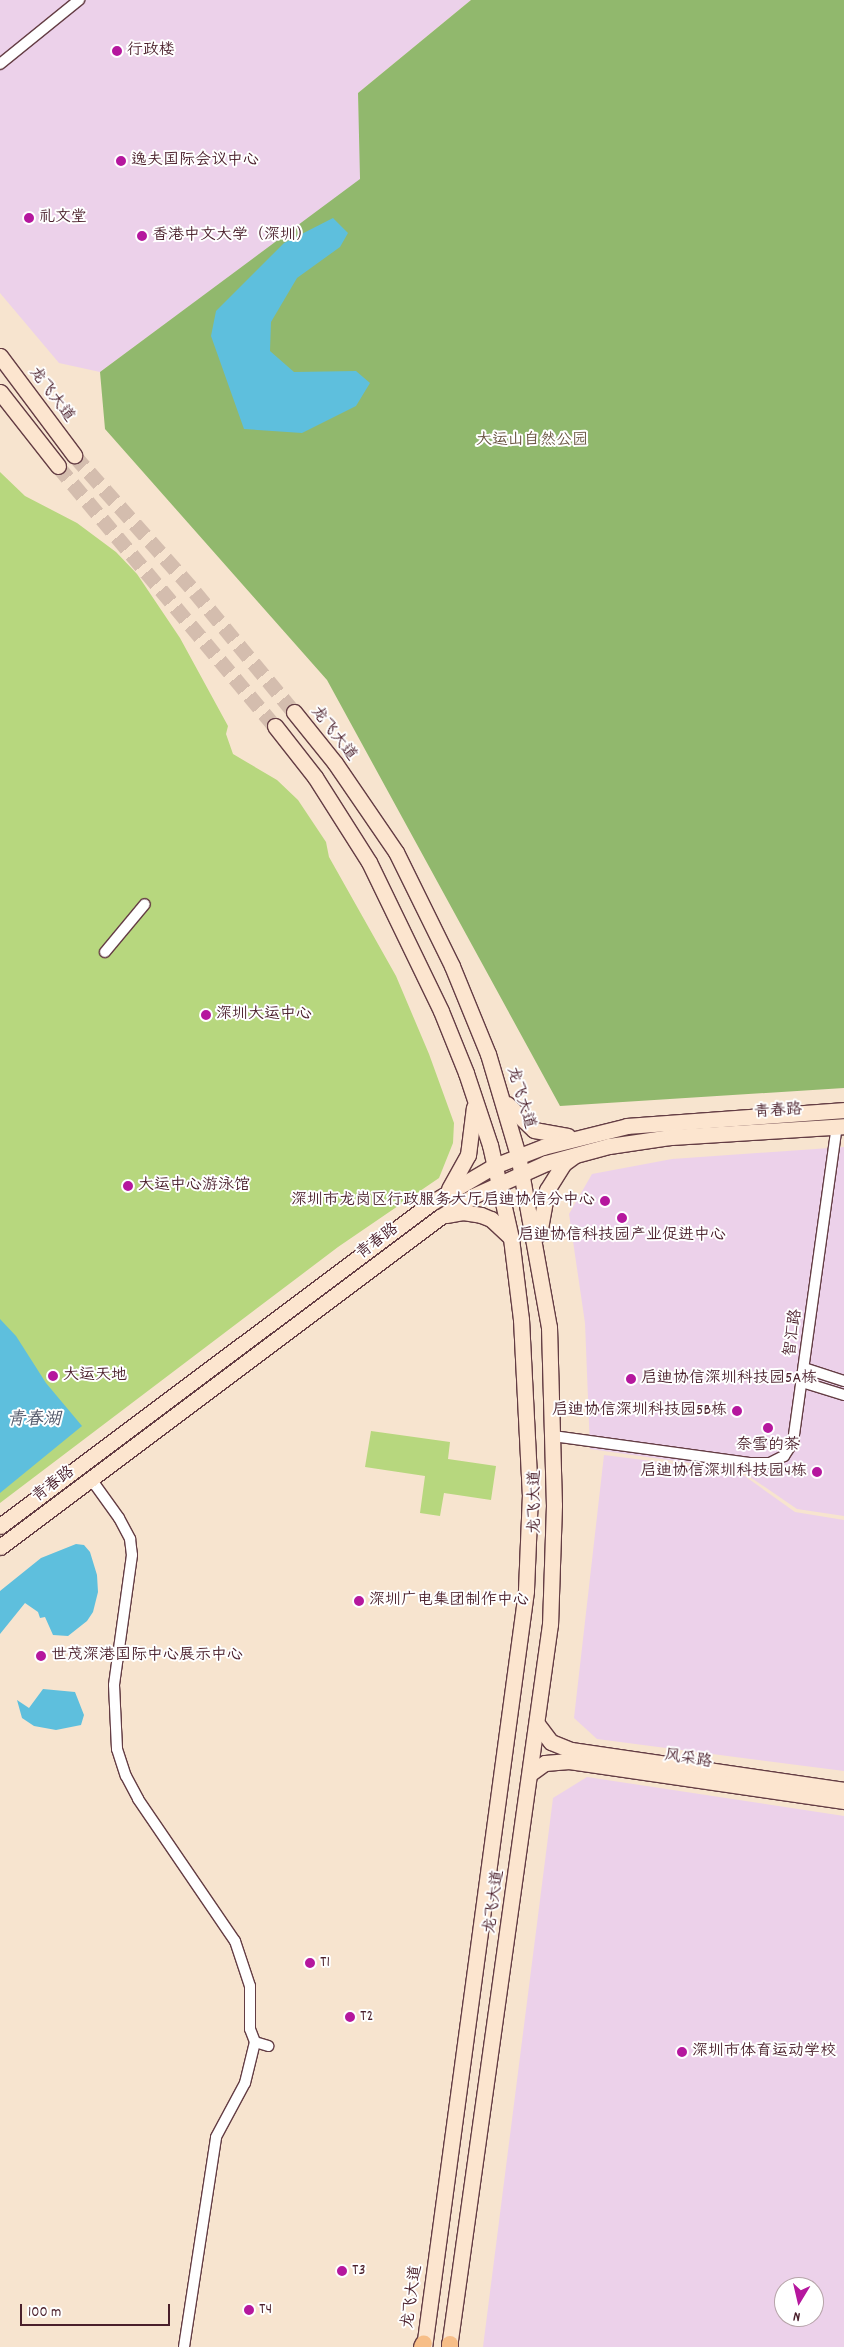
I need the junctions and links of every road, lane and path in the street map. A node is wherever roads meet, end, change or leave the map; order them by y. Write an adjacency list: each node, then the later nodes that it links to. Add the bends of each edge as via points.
1 (79, 0): 2 (street)
2 (0, 64)
3 (0, 356): 5 (main road, 龙飞大道)
4 (0, 392): 6 (main road)
5 (74, 455)
6 (58, 466)
7 (294, 712): 12 (main road, 龙飞大道, via 366,807 419,894 452,966)
8 (274, 726): 11 (main road, 龙飞大道, via 314,776 370,862 441,1011)
9 (145, 904): 10 (street)
10 (105, 952)
11 (475, 1098): 18 (main road, 龙飞大道); 21 (main road, via 468,1155)
12 (503, 1100): 15 (main road, via 534,1130); 17 (main road, 龙飞大道)
13 (844, 1110): 15 (main road, 青春路, via 652,1123)
14 (840, 1126): 16 (main road, 青春路, via 672,1137); 25 (street, 智汇路)
15 (576, 1137): 17 (main road, 青春路)
16 (577, 1154): 19 (main road, 青春路); 24 (main road, via 563,1164 547,1190)
17 (518, 1155): 18 (main road, 青春路); 19 (main road, 龙飞大道)
18 (494, 1166): 20 (main road, 龙飞大道); 21 (main road, 青春路)
19 (522, 1173): 20 (main road, 青春路); 24 (main road, 龙飞大道)
20 (498, 1184): 22 (main road, 青春路); 23 (main road, 龙飞大道)
21 (447, 1192): 31 (main road, 青春路)
22 (440, 1217): 23 (main road, via 463,1212 481,1215 495,1222); 30 (main road, 青春路)
23 (511, 1238): 39 (main road, 龙飞大道, via 521,1319 530,1494 527,1582)
24 (537, 1248): 29 (main road, 龙飞大道, via 549,1327)
25 (804, 1368): 26 (street); 27 (street, 智汇路)
26 (844, 1381)
27 (802, 1382): 28 (street); 29 (street, 智汇路, via 793,1442 784,1456 770,1463)
28 (844, 1395)
29 (552, 1436): 33 (main road, 龙飞大道, via 552,1586)
30 (91, 1478): 32 (main road, 青春路); 37 (street, via 130,1538 132,1555 114,1685 117,1749 138,1799 235,1942 245,1963 250,1986 250,2028)
31 (0, 1526)
32 (0, 1547)
33 (538, 1725): 34 (main road, 龙飞大道); 35 (main road, 风采路, via 551,1742 571,1750)
34 (531, 1773): 36 (main road, 风采路, via 545,1763 569,1761); 40 (main road, 龙飞大道)
35 (844, 1790)
36 (844, 1801)
37 (255, 2042): 38 (street); 41 (street, via 245,2083 216,2137)
38 (268, 2046)
39 (423, 2346)
40 (450, 2346)
41 (184, 2347)

